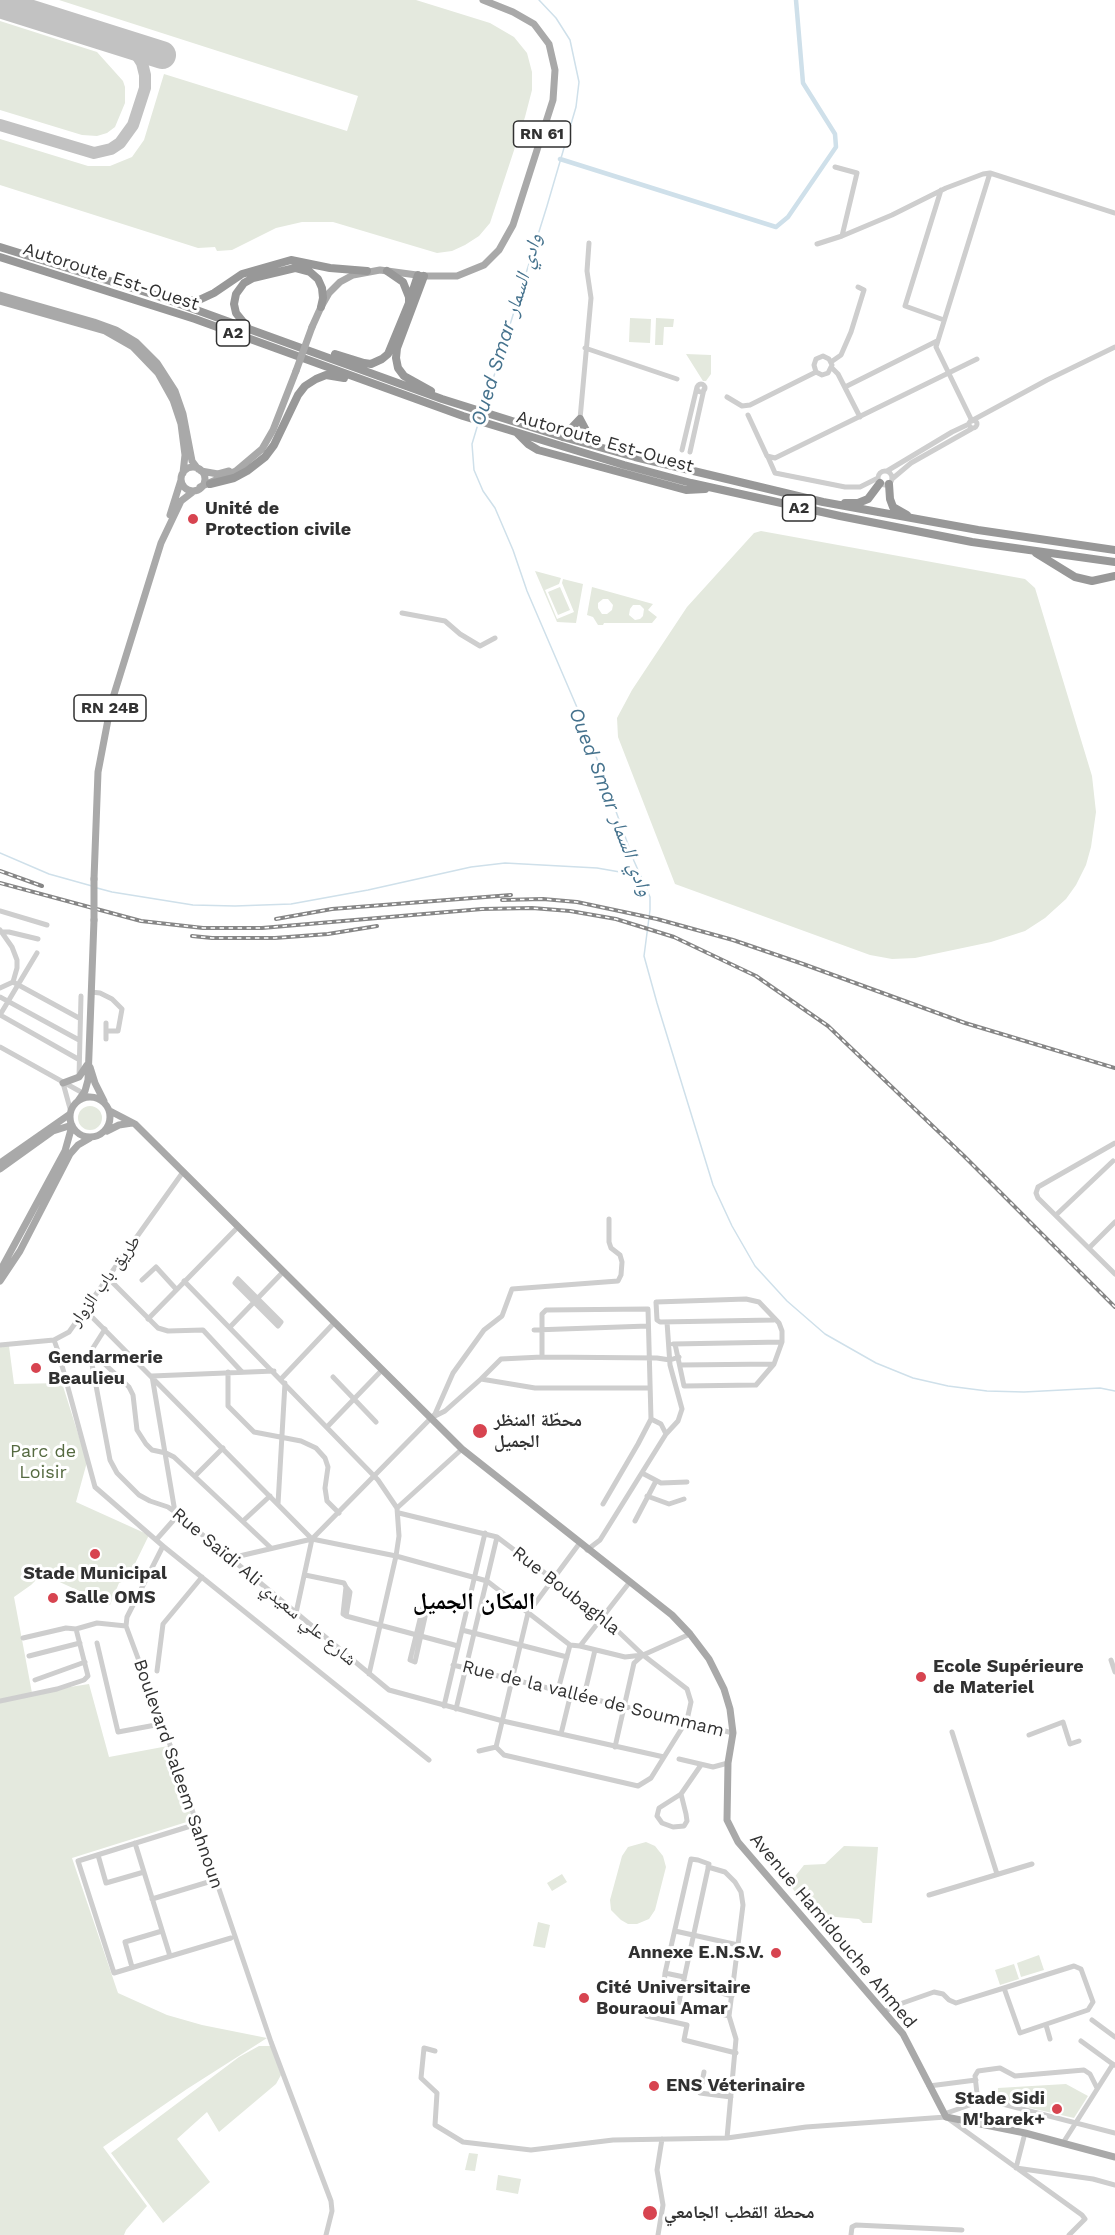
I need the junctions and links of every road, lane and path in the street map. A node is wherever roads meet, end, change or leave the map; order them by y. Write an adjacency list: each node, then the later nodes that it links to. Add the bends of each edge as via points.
1 (483, 0): 13 (main road, RN 61, via 534,24 549,44 555,70 553,100 513,225 499,250 484,265 468,273)
2 (835, 167): 6 (street, via 857,173)
3 (990, 173): 4 (street); 5 (street); 20 (street)
4 (942, 190): 6 (street); 20 (street, via 905,306)
5 (1115, 213)
6 (842, 236): 8 (street)
7 (589, 243): 24 (street, via 587,271 591,298)
8 (817, 244)
9 (0, 247): 16 (highway, Autoroute Est-Ouest / A2)
10 (0, 257): 32 (highway, Autoroute Est-Ouest / A2, via 195,319)
11 (367, 271): 12 (main road, RN 61); 16 (highway, via 291,260 242,274 199,300); 19 (main road, RN 61, via 340,282)
12 (387, 271): 13 (main road, RN 61); 18 (highway, via 403,282)
13 (421, 276): 18 (highway); 34 (highway, via 397,348 397,363 404,376)
14 (858, 287): 27 (street, via 864,290 851,332)
15 (0, 295): 45 (main road, via 94,322 136,342 157,363 175,391 192,461)
16 (155, 295): 21 (highway, Autoroute Est-Ouest / A2)
17 (0, 301): 47 (main road, via 105,331 133,346 158,373 173,400 185,455)
18 (408, 303): 25 (highway, via 392,347 377,362 364,363)
19 (321, 307): 21 (highway, via 322,288 310,272 295,268 253,278 244,283 234,304); 44 (main road, RN 61, bridge, via 268,440)
20 (944, 320): 22 (street)
21 (249, 329): 25 (highway, Autoroute Est-Ouest / A2)
22 (937, 341): 29 (street, via 938,354); 31 (street)
23 (1115, 347): 38 (street, via 1047,380)
24 (585, 348): 30 (street); 37 (street)
25 (315, 352): 34 (highway, Autoroute Est-Ouest / A2)
26 (977, 359): 29 (street)
27 (832, 365): 28 (street, via 825,374); 28 (street, via 826,357 818,357); 31 (street)
28 (816, 372): 33 (street, via 750,405 742,406)
29 (948, 374): 36 (street); 38 (street)
30 (677, 379)
31 (844, 387): 36 (street)
32 (387, 390): 50 (highway, via 338,376 316,379 298,395 266,457 234,478); 55 (highway, Autoroute Est-Ouest / A2, via 490,425 714,488 928,534)
33 (727, 397)
34 (442, 399): 39 (highway, Autoroute Est-Ouest / A2)
35 (748, 415): 43 (street)
36 (860, 417): 43 (street, via 775,458)
37 (580, 419): 39 (highway); 40 (highway)
38 (973, 424): 46 (street, via 952,432); 49 (street, via 911,463)
39 (563, 437): 40 (highway, Autoroute Est-Ouest / A2)
40 (599, 447): 52 (highway, Autoroute Est-Ouest / A2)
41 (682, 450): 42 (street, via 697,387 701,384 704,389)
42 (690, 452)
43 (767, 456): 48 (street, via 775,473 845,487 860,487)
44 (243, 466): 45 (main road, RN 61, via 218,474); 50 (main road, RN 61)
45 (200, 470): 47 (main road, via 188,468); 51 (main road, via 204,477)
46 (887, 471): 48 (street, via 881,473); 49 (street)
47 (182, 476): 51 (main road, via 186,489); 54 (main road)
48 (879, 480): 49 (street, via 884,485); 52 (highway, via 872,495 858,503)
49 (891, 481): 53 (highway, via 890,499 896,510)
50 (210, 484): 51 (main road, RN 61)
51 (197, 489): 54 (main road, RN 61, via 181,501)
52 (823, 502): 53 (highway, Autoroute Est-Ouest / A2)
53 (935, 522): 56 (highway, Autoroute Est-Ouest / A2)
54 (161, 543): 68 (main road, RN 24B, bridge, via 113,696 100,754)
55 (1029, 550): 57 (highway, Autoroute Est-Ouest / A2); 58 (highway, via 1075,577 1092,581)
56 (1115, 550)
57 (1115, 562)
58 (1115, 576)
59 (402, 612): 60 (street, via 445,621 480,646)
60 (495, 638)
61 (0, 911): 62 (street)
62 (47, 926)
63 (1, 931): 64 (street); 66 (street, via 17,960)
64 (38, 939)
65 (37, 953): 66 (street)
66 (16, 983): 67 (street); 71 (street); 73 (street)
67 (0, 988)
68 (91, 992): 75 (street, via 112,999 122,1009 118,1031); 80 (main road)
69 (81, 996): 73 (street)
70 (0, 997): 71 (street)
71 (8, 1002): 72 (street); 77 (street)
72 (0, 1015): 79 (street)
73 (79, 1018): 77 (street)
74 (105, 1023): 75 (street)
75 (106, 1031): 76 (street)
76 (106, 1039)
77 (79, 1040): 79 (street)
78 (0, 1047): 82 (street)
79 (78, 1059): 81 (street)
80 (88, 1060): 81 (main road); 83 (main road); 84 (main road)
81 (79, 1077): 82 (main road)
82 (63, 1083): 83 (street); 85 (street)
83 (87, 1095): 84 (main road); 85 (main road)
84 (108, 1108): 86 (main road, Avenue Hamidouche Ahmed); 89 (main road, via 110,1122)
85 (71, 1113): 87 (main road); 94 (main road)
86 (132, 1123): 89 (main road); 97 (main road, Avenue Hamidouche Ahmed)
87 (72, 1126): 88 (main road); 90 (main road); 91 (main road)
88 (56, 1129): 91 (main road); 96 (main road)
89 (105, 1132): 90 (main road)
90 (90, 1138): 102 (main road, via 70,1154)
91 (68, 1143): 102 (main road)
92 (1115, 1143): 93 (street)
93 (1102, 1150): 95 (street); 98 (street, via 1037,1190 1038,1198)
94 (0, 1162)
95 (1114, 1162): 98 (street)
96 (0, 1169)
97 (183, 1172): 101 (main road, Avenue Hamidouche Ahmed); 108 (street, طريق باب الزوار)
98 (1056, 1215): 104 (street)
99 (609, 1220): 145 (street, via 609,1242 622,1262 618,1281 512,1289 505,1312 484,1330 453,1373)
100 (1115, 1222): 104 (street)
101 (238, 1227): 106 (main road, Avenue Hamidouche Ahmed); 111 (street)
102 (23, 1239): 103 (main road)
103 (18, 1248): 105 (main road); 110 (main road)
104 (1089, 1248): 107 (street)
105 (0, 1271)
106 (283, 1272): 113 (street); 118 (main road, Avenue Hamidouche Ahmed)
107 (1115, 1274)
108 (108, 1278): 114 (street, طريق باب الزوار); 115 (street)
109 (142, 1280): 112 (street, via 156,1267)
110 (0, 1281)
111 (184, 1281): 112 (street); 120 (street)
112 (176, 1289): 115 (street)
113 (256, 1300): 113 (street, via 281,1322 278,1326); 120 (street)
114 (85, 1310): 121 (street); 124 (street, طريق باب الزوار, via 69,1332)
115 (148, 1318): 138 (street, via 168,1331 203,1330)
116 (774, 1320): 117 (street); 117 (street, via 752,1300 656,1302 657,1320); 125 (street, via 782,1331)
117 (667, 1322): 127 (street)
118 (334, 1323): 135 (main road, Avenue Hamidouche Ahmed); 142 (street)
119 (648, 1326): 122 (street); 122 (street, via 649,1312 645,1308 546,1310 542,1314); 131 (street)
120 (230, 1327): 136 (street)
121 (105, 1329): 128 (street); 139 (street)
122 (543, 1329): 123 (street); 129 (street)
123 (534, 1330)
124 (54, 1340): 126 (street, طريق باب الزوار); 172 (street, via 95,1487)
125 (782, 1342): 127 (street); 133 (street)
126 (0, 1344)
127 (672, 1344): 130 (street); 132 (street)
128 (91, 1351): 153 (street, via 129,1387 141,1439 152,1450); 165 (street, Rue Saïdi Ali شارع علي سعيدي, via 110,1460 139,1495)
129 (542, 1357): 131 (street); 141 (street, via 501,1359)
130 (679, 1357): 132 (street); 134 (street)
131 (649, 1358): 132 (street); 143 (street)
132 (670, 1360): 149 (street, via 681,1409 678,1421)
133 (774, 1364): 134 (street); 134 (street, via 756,1386 684,1386)
134 (680, 1365)
135 (382, 1370): 144 (street); 145 (main road, Avenue Hamidouche Ahmed)
136 (274, 1371): 138 (street); 142 (street)
137 (228, 1372): 138 (street); 139 (street); 150 (street, via 228,1406 254,1432)
138 (243, 1372)
139 (152, 1376): 151 (street); 153 (street)
140 (333, 1377): 144 (street)
141 (481, 1379): 143 (street, via 535,1388); 145 (street, via 449,1408)
142 (283, 1381): 148 (street); 150 (street)
143 (650, 1388): 146 (street)
144 (354, 1399): 147 (street); 148 (street)
145 (431, 1418): 152 (main road, Avenue Hamidouche Ahmed); 155 (street)
146 (651, 1419): 149 (street, via 661,1424); 163 (street)
147 (376, 1422)
148 (327, 1426): 155 (street)
149 (666, 1434): 154 (street)
150 (281, 1438): 162 (street); 166 (street, via 301,1441 325,1458 327,1501)
151 (223, 1448): 156 (street); 159 (street)
152 (462, 1449): 164 (street); 173 (main road, Avenue Hamidouche Ahmed)
153 (166, 1452): 156 (street); 165 (street)
154 (642, 1473): 157 (street); 176 (street, via 600,1540)
155 (374, 1475): 164 (street); 166 (street)
156 (195, 1476): 167 (street)
157 (656, 1481): 158 (street); 160 (street)
158 (687, 1482)
159 (270, 1496): 162 (street); 167 (street)
160 (648, 1496): 161 (street, via 669,1504); 168 (street)
161 (684, 1499)
162 (278, 1504): 171 (street)
163 (603, 1504)
164 (398, 1511): 169 (street, Rue Boubaghla); 177 (street)
165 (177, 1513): 172 (street); 178 (street, Rue Saïdi Ali شارع علي سعيدي)
166 (339, 1513): 171 (street)
167 (243, 1521): 175 (street)
168 (635, 1521)
169 (485, 1533): 170 (street, Rue Boubaghla); 181 (street)
170 (497, 1537): 182 (street, Rue Boubaghla); 183 (street)
171 (312, 1539): 175 (street); 177 (street); 179 (street)
172 (156, 1540): 174 (street)
173 (579, 1544): 176 (main road, Avenue Hamidouche Ahmed); 182 (street)
174 (163, 1546): 180 (street); 189 (street)
175 (271, 1548): 178 (street)
176 (587, 1550): 184 (main road, Avenue Hamidouche Ahmed)
177 (396, 1556): 181 (street); 188 (street)
178 (231, 1558): 185 (street, Rue Saïdi Ali شارع علي سعيدي)
179 (305, 1575): 185 (street); 188 (street, via 342,1582 346,1587 343,1614)
180 (202, 1577): 208 (street, via 163,1624); 232 (street)
181 (474, 1577): 183 (street); 191 (street)
182 (551, 1580): 186 (street); 187 (street, Rue Boubaghla)
183 (487, 1581): 186 (street); 192 (street)
184 (629, 1583): 187 (street); 193 (main road, Avenue Hamidouche Ahmed)
185 (296, 1613): 209 (street, Rue Saïdi Ali شارع علي سعيدي)
186 (528, 1613): 197 (street); 198 (street)
187 (602, 1616): 200 (street); 202 (street, Rue Boubaghla)
188 (380, 1625): 199 (street); 209 (street)
189 (126, 1626): 190 (street, via 97,1623); 221 (street, Boulevard Saleem Sahnoun)
190 (76, 1629): 194 (street); 195 (street)
191 (462, 1630): 192 (street); 199 (street)
192 (475, 1633): 197 (street); 207 (street)
193 (690, 1634): 202 (street); 222 (main road, Avenue Hamidouche Ahmed, via 709,1659 724,1689)
194 (23, 1638)
195 (80, 1643): 203 (street); 205 (street)
196 (97, 1643): 221 (street, via 118,1732)
197 (520, 1644): 204 (street); 210 (street)
198 (570, 1645): 200 (street); 204 (street)
199 (458, 1646): 206 (street)
200 (580, 1646): 201 (street)
201 (596, 1650): 202 (street, via 625,1657); 214 (street)
202 (643, 1655): 217 (street, via 634,1663); 219 (street, Rue Boubaghla, via 687,1689 691,1702)
203 (29, 1656)
204 (567, 1657): 212 (street)
205 (85, 1662): 211 (street); 215 (street, via 88,1676 79,1683)
206 (453, 1665): 207 (street, Rue de la vallée de Soummam); 216 (street)
207 (466, 1668): 210 (street, Rue de la vallée de Soummam); 218 (street)
208 (157, 1671)
209 (369, 1674): 216 (street, Rue Saïdi Ali شارع علي سعيدي, via 389,1690)
210 (512, 1679): 212 (street, Rue de la vallée de Soummam); 220 (street)
211 (35, 1680)
212 (558, 1690): 213 (street, Rue de la vallée de Soummam)
213 (571, 1693): 214 (street, Rue de la vallée de Soummam); 224 (street)
214 (584, 1696): 217 (street, Rue de la vallée de Soummam)
215 (0, 1701)
216 (444, 1706): 218 (street, Rue Saïdi Ali شارع علي سعيدي)
217 (625, 1706): 219 (street, Rue de la vallée de Soummam); 228 (street)
218 (456, 1710): 220 (street, Rue Saïdi Ali شارع علي سعيدي)
219 (687, 1720): 222 (street, Rue de la vallée de Soummam); 230 (street)
220 (502, 1721): 224 (street, Rue Saïdi Ali شارع علي سعيدي); 227 (street)
221 (161, 1724): 236 (street, Boulevard Saleem Sahnoun)
222 (733, 1732): 233 (main road, Avenue Hamidouche Ahmed)
223 (952, 1732): 242 (street)
224 (561, 1734): 228 (street, Rue Saïdi Ali شارع علي سعيدي)
225 (1029, 1735): 226 (street, via 1064,1722 1070,1744)
226 (1079, 1741)
227 (496, 1747): 229 (street); 230 (street, via 504,1755 638,1786 649,1781)
228 (615, 1747): 230 (street, Rue Saïdi Ali شارع علي سعيدي)
229 (479, 1751)
230 (664, 1756)
231 (679, 1759): 234 (street)
232 (429, 1760)
233 (728, 1763): 234 (street); 258 (main road, Avenue Hamidouche Ahmed, via 727,1820 738,1842)
234 (701, 1765): 235 (street)
235 (681, 1794): 235 (street, via 659,1808 657,1816 673,1827 684,1826 687,1821)
236 (197, 1824): 237 (street); 243 (street, Boulevard Saleem Sahnoun)
237 (135, 1843): 238 (street); 241 (street)
238 (98, 1855): 241 (street, via 106,1883); 252 (street, via 78,1861 114,1974)
239 (1032, 1864): 242 (street)
240 (708, 1867): 247 (street, via 709,1864 691,1858); 248 (street); 250 (street, via 725,1872 741,1892)
241 (144, 1872): 245 (street)
242 (997, 1874): 244 (street)
243 (215, 1880): 245 (street); 286 (street, Boulevard Saleem Sahnoun, via 331,2201)
244 (929, 1895)
245 (152, 1899): 246 (street)
246 (162, 1930): 251 (street); 252 (street, via 125,1942)
247 (675, 1931): 248 (street); 253 (street)
248 (694, 1934): 250 (street); 254 (street)
249 (231, 1938): 251 (street)
250 (738, 1945): 257 (street)
251 (170, 1956): 252 (street)
252 (132, 1967)
253 (665, 1973): 254 (street); 255 (street)
254 (684, 1980): 257 (street); 260 (street, via 679,2002)
255 (664, 1984)
256 (1004, 1988): 258 (street, via 956,2003 934,1992); 262 (street, via 1018,2031 1023,2033); 262 (street, via 1079,1966 1092,2007)
257 (732, 1996): 260 (street)
258 (884, 2012): 271 (main road, Avenue Hamidouche Ahmed, via 903,2034)
259 (647, 2016): 267 (street, via 687,2025 684,2040)
260 (729, 2016): 267 (street)
261 (1092, 2020): 263 (street)
262 (1046, 2025): 264 (street)
263 (1115, 2037)
264 (1050, 2039)
265 (1081, 2041): 268 (street)
266 (435, 2051): 280 (street, via 424,2048 421,2078 437,2093 435,2125 463,2142 531,2150 613,2140)
267 (736, 2054): 273 (street)
268 (1114, 2065): 272 (street)
269 (704, 2072): 273 (street, via 700,2093)
270 (976, 2080): 271 (street); 272 (street, via 978,2071 1000,2068 1015,2076 1084,2070); 274 (street)
271 (929, 2086): 275 (main road, Avenue Hamidouche Ahmed)
272 (1097, 2088): 276 (street)
273 (731, 2097): 279 (street)
274 (978, 2102): 275 (street); 276 (street, via 991,2101)
275 (945, 2115): 277 (main road); 279 (street); 283 (street)
276 (1076, 2122): 278 (street); 281 (street)
277 (1025, 2133): 281 (main road); 283 (street)
278 (1115, 2133)
279 (727, 2138): 280 (street)
280 (662, 2139): 287 (street, via 657,2170 663,2205)
281 (1063, 2143): 282 (main road)
282 (1115, 2157)
283 (1016, 2168): 284 (street); 289 (street, via 1084,2217)
284 (1115, 2185)
285 (962, 2230): 288 (street, via 856,2224)
286 (326, 2235)
287 (658, 2235)
288 (851, 2235)
289 (1069, 2235)

